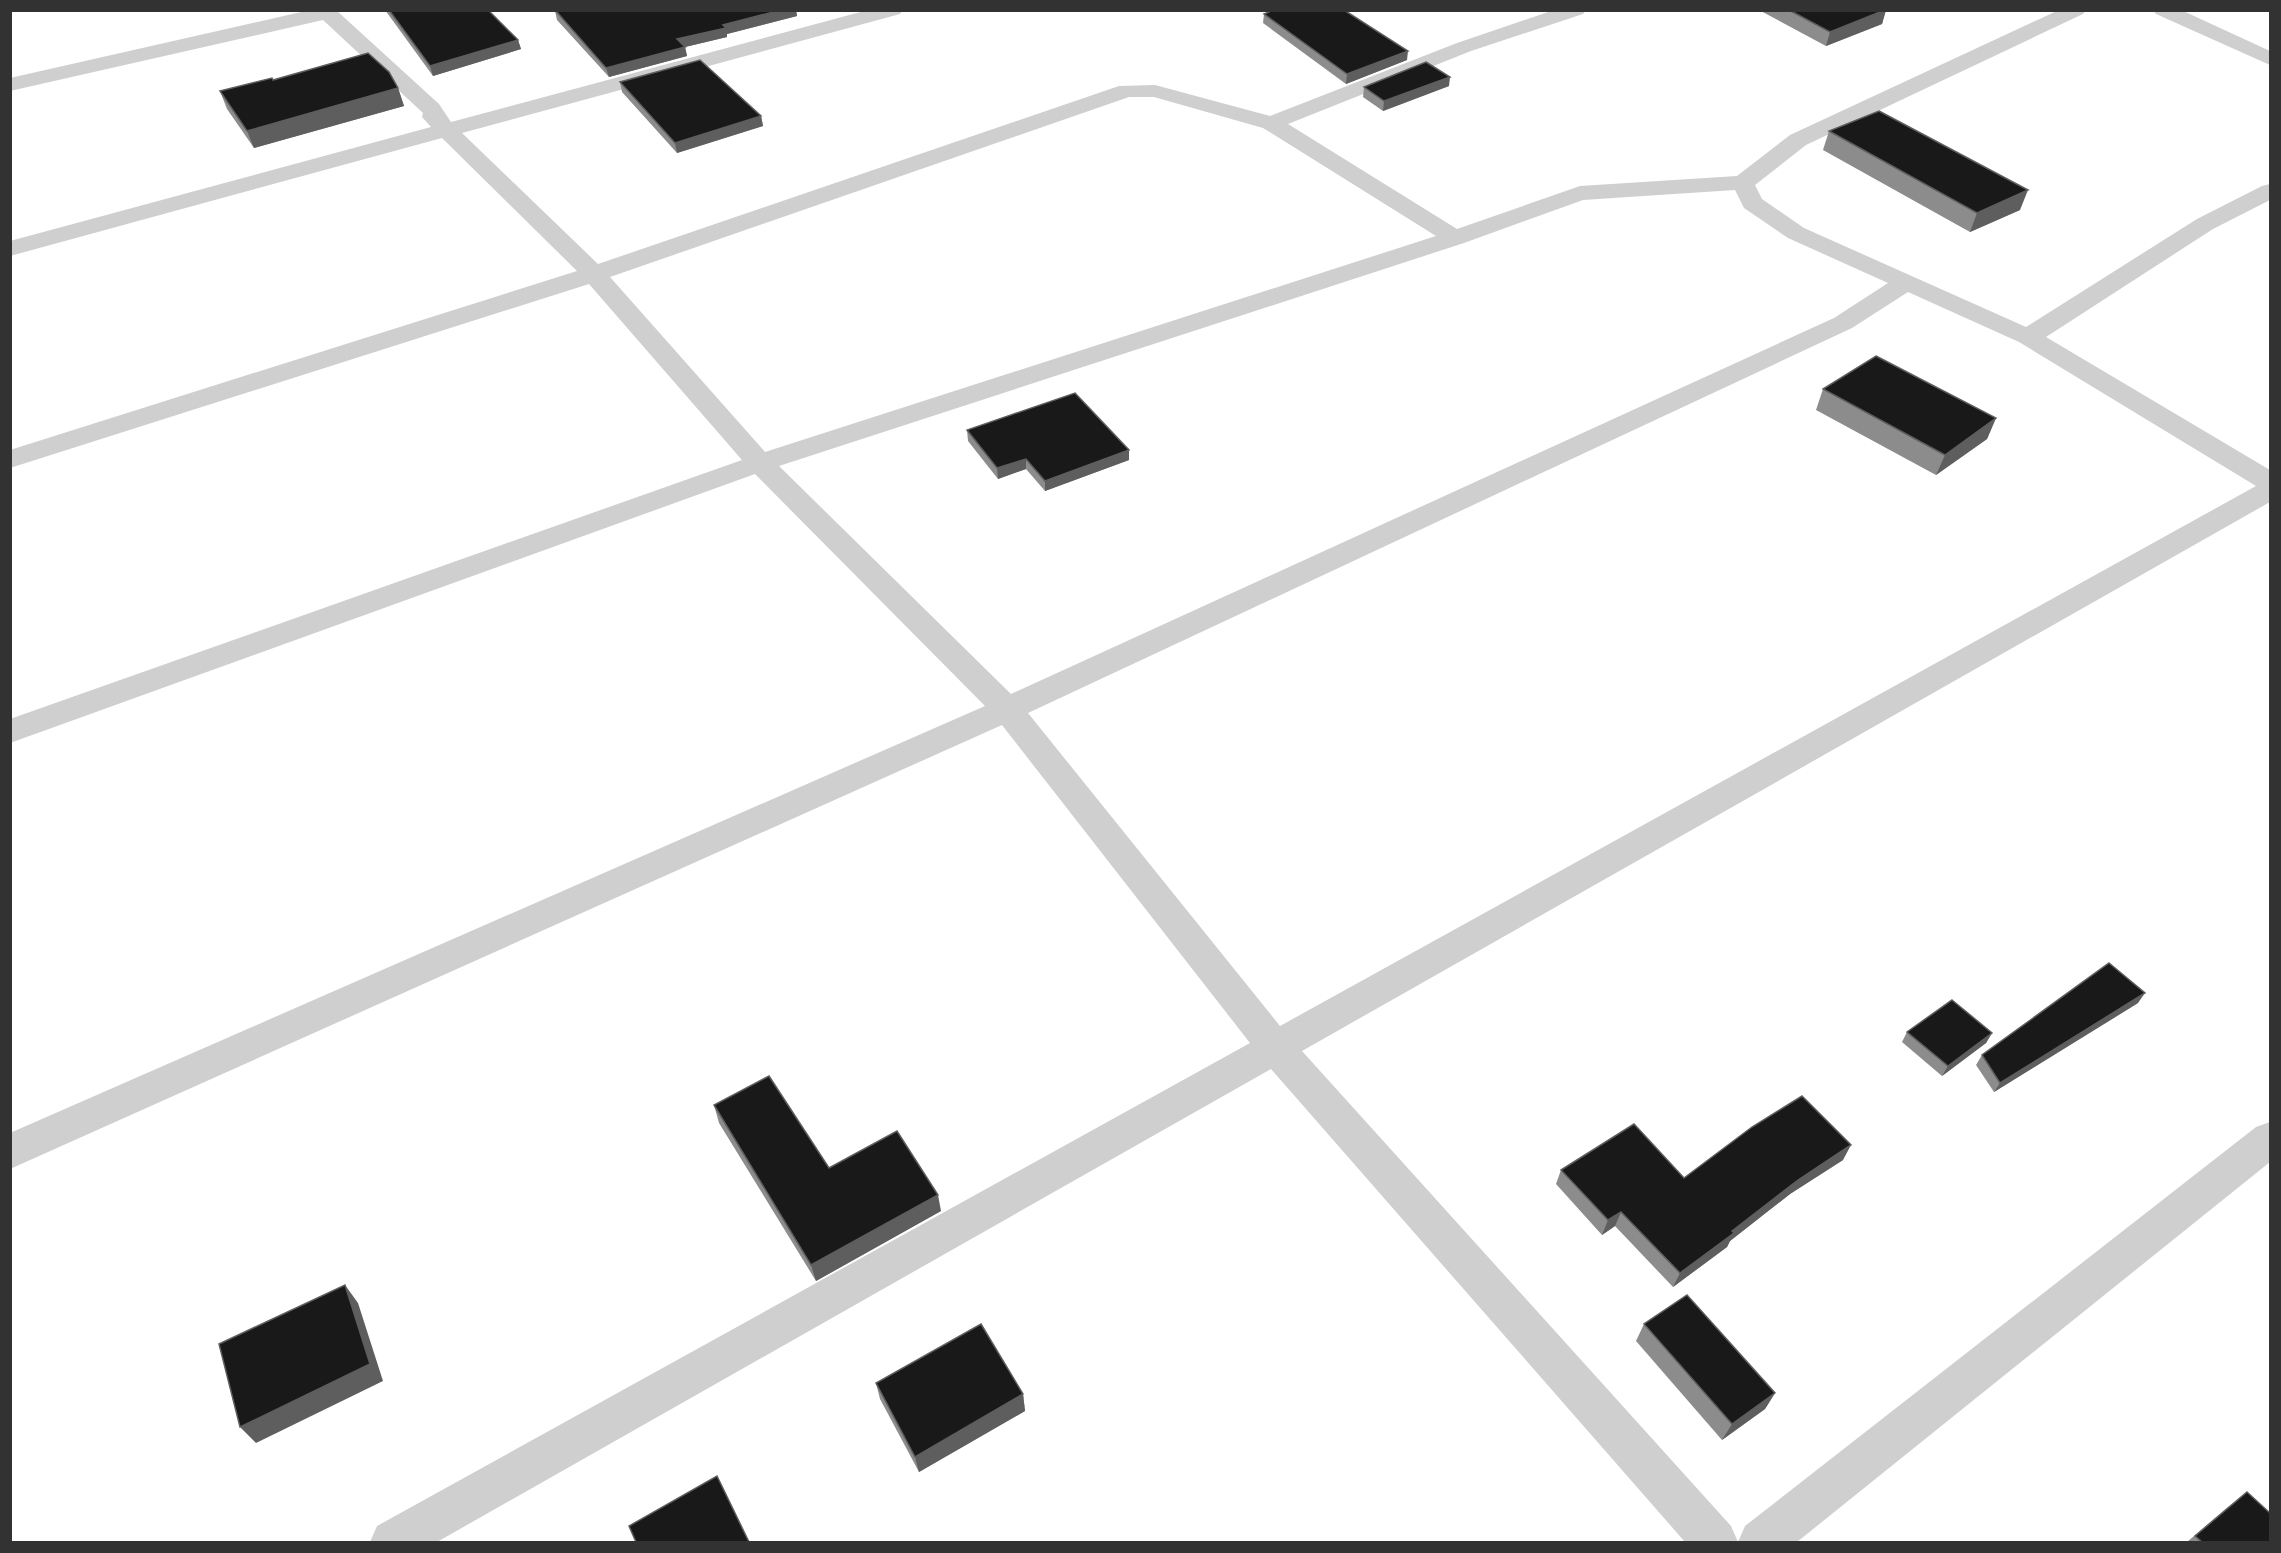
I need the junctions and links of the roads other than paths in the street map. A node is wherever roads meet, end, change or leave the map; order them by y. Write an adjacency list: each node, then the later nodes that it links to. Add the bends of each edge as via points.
1 (893, 10): 9 (street)
2 (1576, 10): 8 (street, via 1464,47)
3 (2076, 10): 10 (street, via 1798,140)
4 (2163, 10): 6 (street)
5 (329, 11): 7 (street); 9 (street, via 431,109)
6 (2271, 59)
7 (10, 85)
8 (1270, 123): 12 (street); 14 (street, via 1155,91 1127,92)
9 (447, 130): 13 (street); 14 (street)
10 (1743, 183): 12 (street, via 1580,193); 15 (street, via 1752,203 1796,233)
11 (2271, 191): 16 (street, via 2205,224)
12 (1455, 238): 18 (street)
13 (10, 249)
14 (594, 274): 17 (street); 18 (street)
15 (1905, 283): 16 (street); 21 (street, via 1843,323)
16 (2028, 336): 19 (street)
17 (10, 459)
18 (760, 463): 21 (street); 22 (street)
19 (2271, 482)
20 (2271, 490): 23 (street)
21 (1007, 709): 23 (street); 25 (street)
22 (10, 731)
23 (1276, 1048): 26 (street); 27 (street)
24 (2271, 1138): 28 (street)
25 (10, 1152)
26 (393, 1542)
27 (1715, 1542)
28 (1761, 1542)

